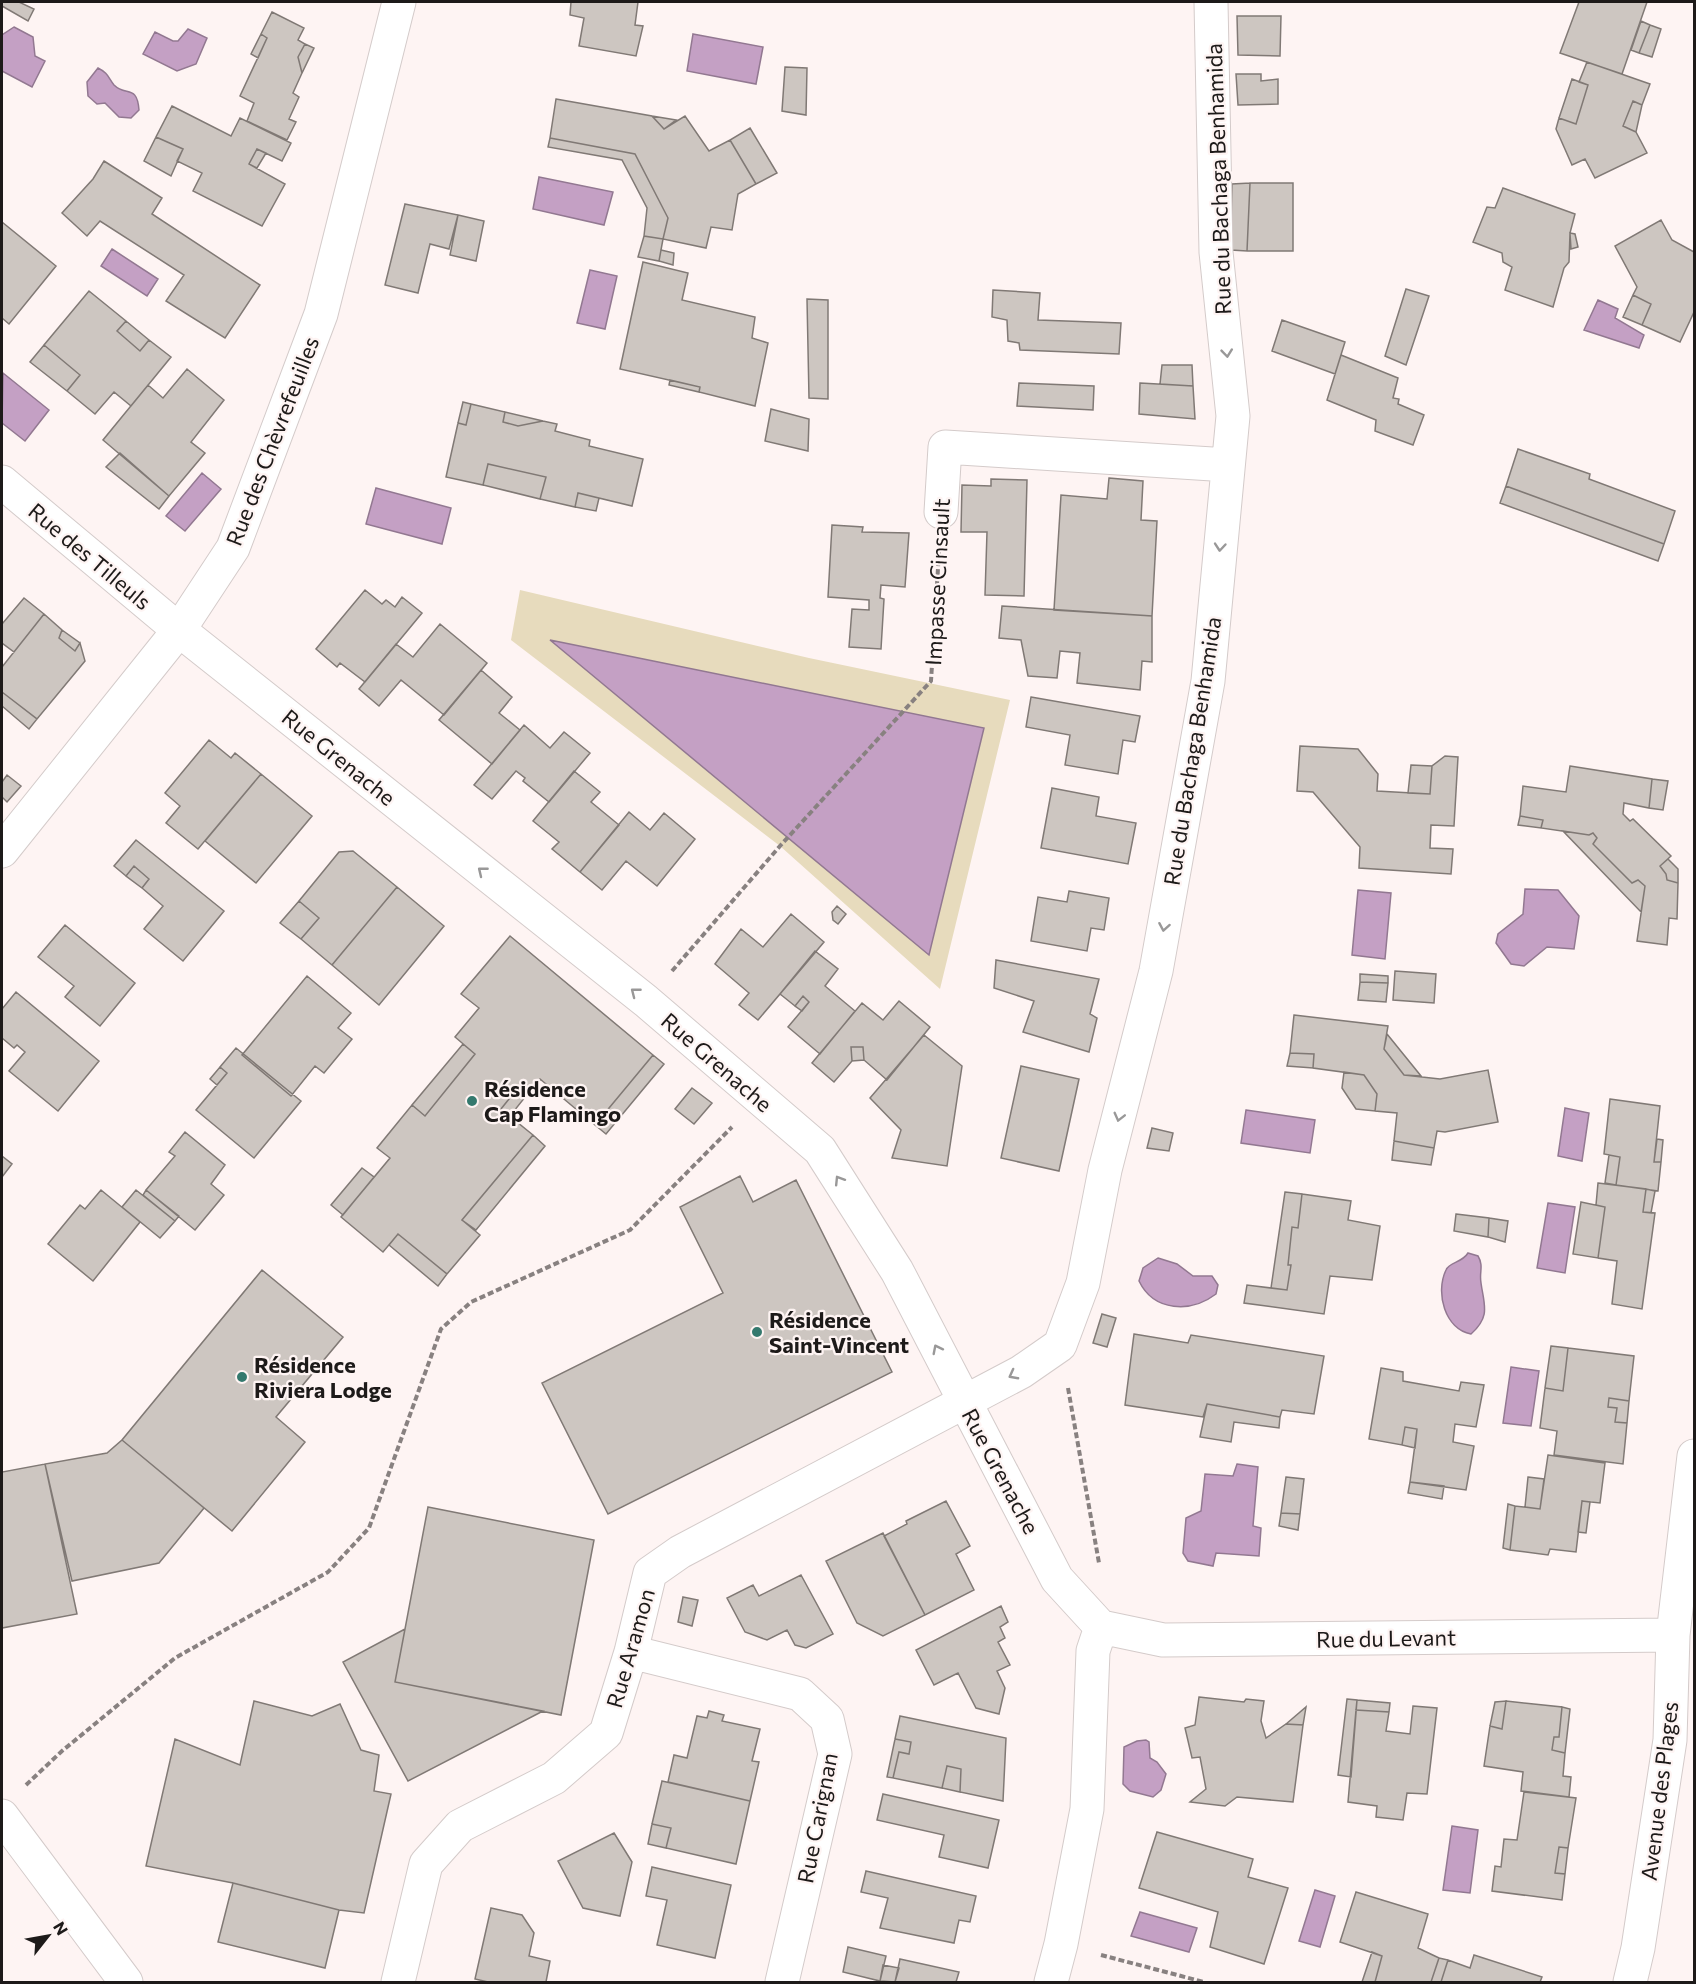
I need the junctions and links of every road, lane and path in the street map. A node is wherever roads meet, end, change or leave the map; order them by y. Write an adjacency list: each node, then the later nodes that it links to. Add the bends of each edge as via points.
1 (399, 2): 6 (street, Rue des Chèvrefeuilles, via 321,314 232,548)
2 (1211, 2): 3 (street, Rue du Bachaga Benhamida, one-way to 3, via 1216,252 1233,416)
3 (1228, 465): 5 (street, Impasse Cinsault, via 945,447); 10 (street, Rue du Bachaga Benhamida, one-way to 10, via 1208,681 1156,970 1105,1170 1083,1283)
4 (2, 482): 6 (street, Rue des Tilleuls)
5 (941, 512): 8 (path, Impasse Cinsault, via 931,681 780,846)
6 (178, 630): 7 (street, Rue des Chèvrefeuilles); 8 (street, Rue Grenache, one-way to 6)
7 (2, 851)
8 (646, 1001): 9 (street, Rue Grenache)
9 (760, 1099): 11 (street, Rue Grenache, one-way to 9, via 897,1271 820,1150); 17 (path, via 630,1230 471,1302 441,1329 369,1528 328,1572 175,1658 62,1751)
10 (1060, 1346): 11 (street, one-way to 11, via 1021,1372); 13 (path, via 1103,1585)
11 (964, 1401): 13 (street, Rue Grenache, via 1058,1579); 15 (street, Rue Aramon, via 680,1552 651,1573)
12 (1695, 1456): 14 (street, Avenue des Plages)
13 (1101, 1626): 14 (street, Rue du Levant, via 1163,1640); 18 (street, via 1093,1651 1087,1809)
14 (1673, 1635): 16 (street, Avenue des Plages)
15 (631, 1652): 20 (street, Rue Aramon, via 606,1733 554,1778 460,1826 426,1864); 21 (street, Rue Carignan, via 800,1694 827,1719 835,1754)
16 (1682, 1741): 24 (street, Avenue des Plages)
17 (10, 1804): 19 (street)
18 (1061, 1944): 22 (street); 23 (path)
19 (126, 1983)
20 (398, 1983)
21 (782, 1983)
22 (1051, 1983)
23 (1204, 1983)
24 (1630, 1983)

